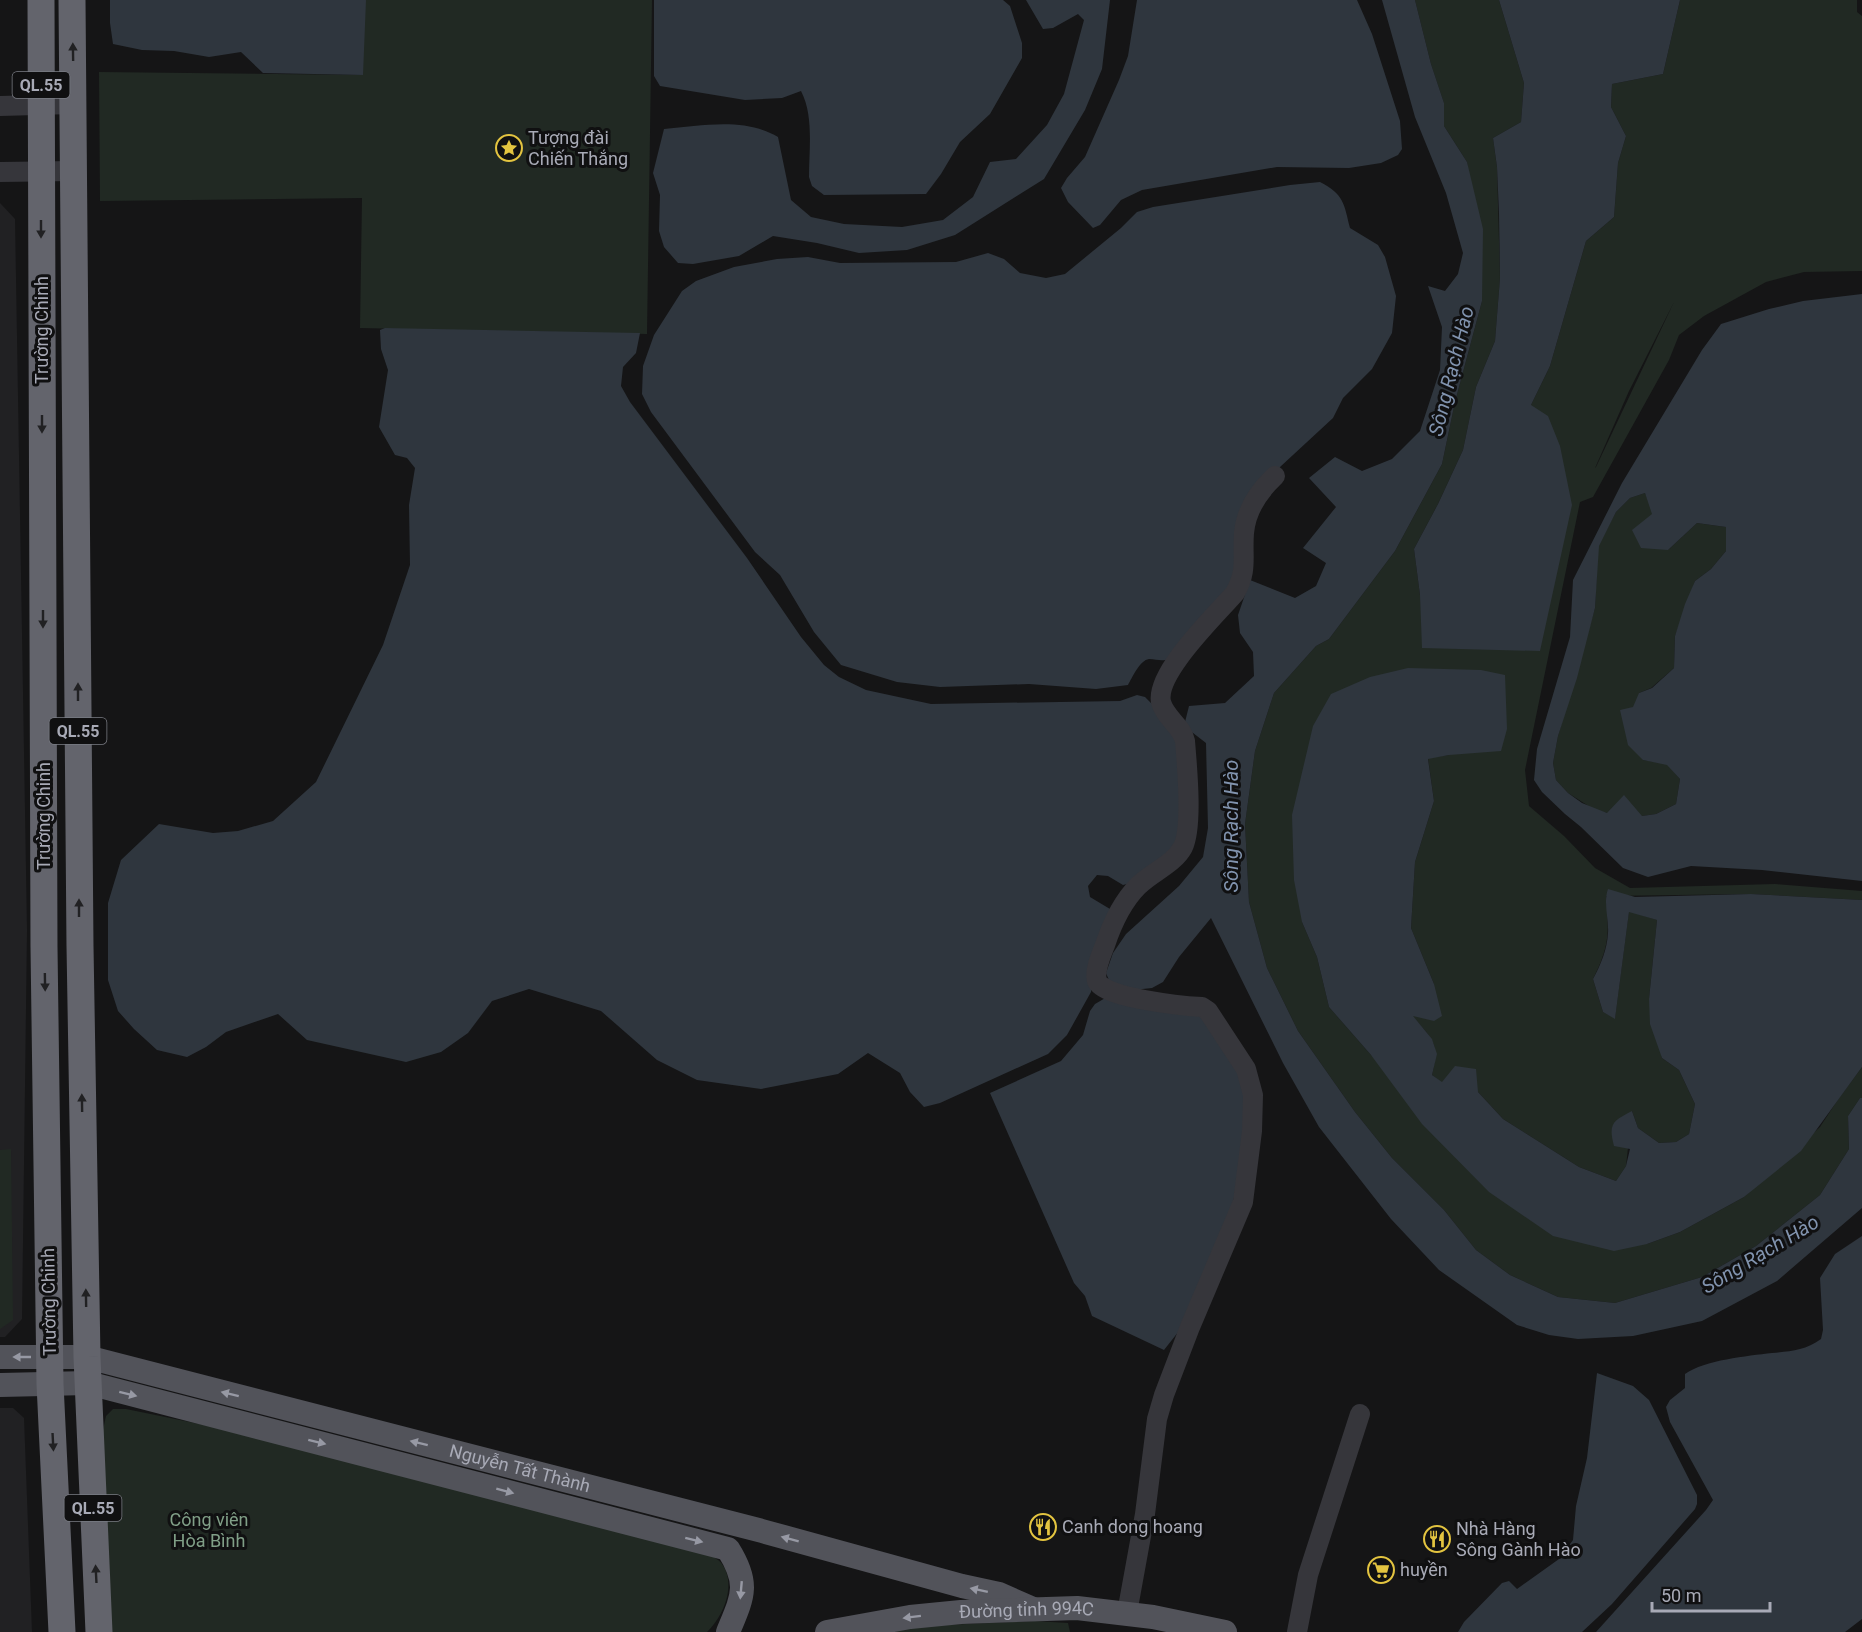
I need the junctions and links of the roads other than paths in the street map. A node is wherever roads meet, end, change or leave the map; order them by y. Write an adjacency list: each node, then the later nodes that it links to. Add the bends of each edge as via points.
1 (40, 0): 4 (highway, Trường Chinh / QL.55)
2 (72, 0): 3 (highway, Trường Chinh / QL.55, one-way to 2)
3 (74, 104): 4 (street); 8 (highway, Trường Chinh / QL.55)
4 (42, 105): 5 (street); 7 (highway, Trường Chinh / QL.55)
5 (0, 106)
6 (0, 171): 7 (street)
7 (41, 171): 8 (street); 11 (highway, Trường Chinh / QL.55, one-way to 11)
8 (75, 171): 10 (highway, Trường Chinh / QL.55, one-way to 8)
9 (1275, 476): 22 (street, via 1257,495 1248,517 1241,582 1182,652 1161,693 1163,709 1185,741 1188,815 1184,845 1174,858 1136,888 1118,913 1097,973 1097,981 1107,990 1208,1011 1246,1069 1253,1095 1243,1202 1190,1327 1157,1419 1145,1515)
10 (80, 946): 11 (highway); 14 (highway, Trường Chinh / QL.55, one-way to 10)
11 (44, 947): 13 (highway, Trường Chinh / QL.55, one-way to 13)
12 (0, 1357): 13 (main road, Nguyễn Tất Thành, one-way to 12)
13 (50, 1357): 14 (main road, Nguyễn Tất Thành); 16 (highway, Trường Chinh / QL.55)
14 (87, 1357): 15 (highway, Trường Chinh / QL.55); 19 (main road, Nguyễn Tất Thành, one-way to 14)
15 (88, 1383): 16 (main road, Nguyễn Tất Thành); 20 (main road, Nguyễn Tất Thành, one-way to 20); 24 (highway, Trường Chinh / QL.55, one-way to 15)
16 (50, 1384): 17 (main road, Nguyễn Tất Thành); 23 (highway, Trường Chinh / QL.55, one-way to 23)
17 (0, 1385)
18 (1360, 1414): 28 (street, via 1308,1575)
19 (733, 1524): 20 (main road); 21 (main road, Nguyễn Tất Thành, one-way to 19, via 999,1594)
20 (728, 1549): 25 (main road, one-way to 25, via 739,1566 743,1585)
21 (1033, 1609): 22 (main road, Đường tỉnh 994C); 26 (main road, Đường tỉnh 994C, one-way to 26, via 910,1617)
22 (1126, 1613): 27 (main road, Đường tỉnh 994C)
23 (62, 1632)
24 (99, 1632)
25 (728, 1632)
26 (827, 1632)
27 (1225, 1632)
28 (1297, 1632)

